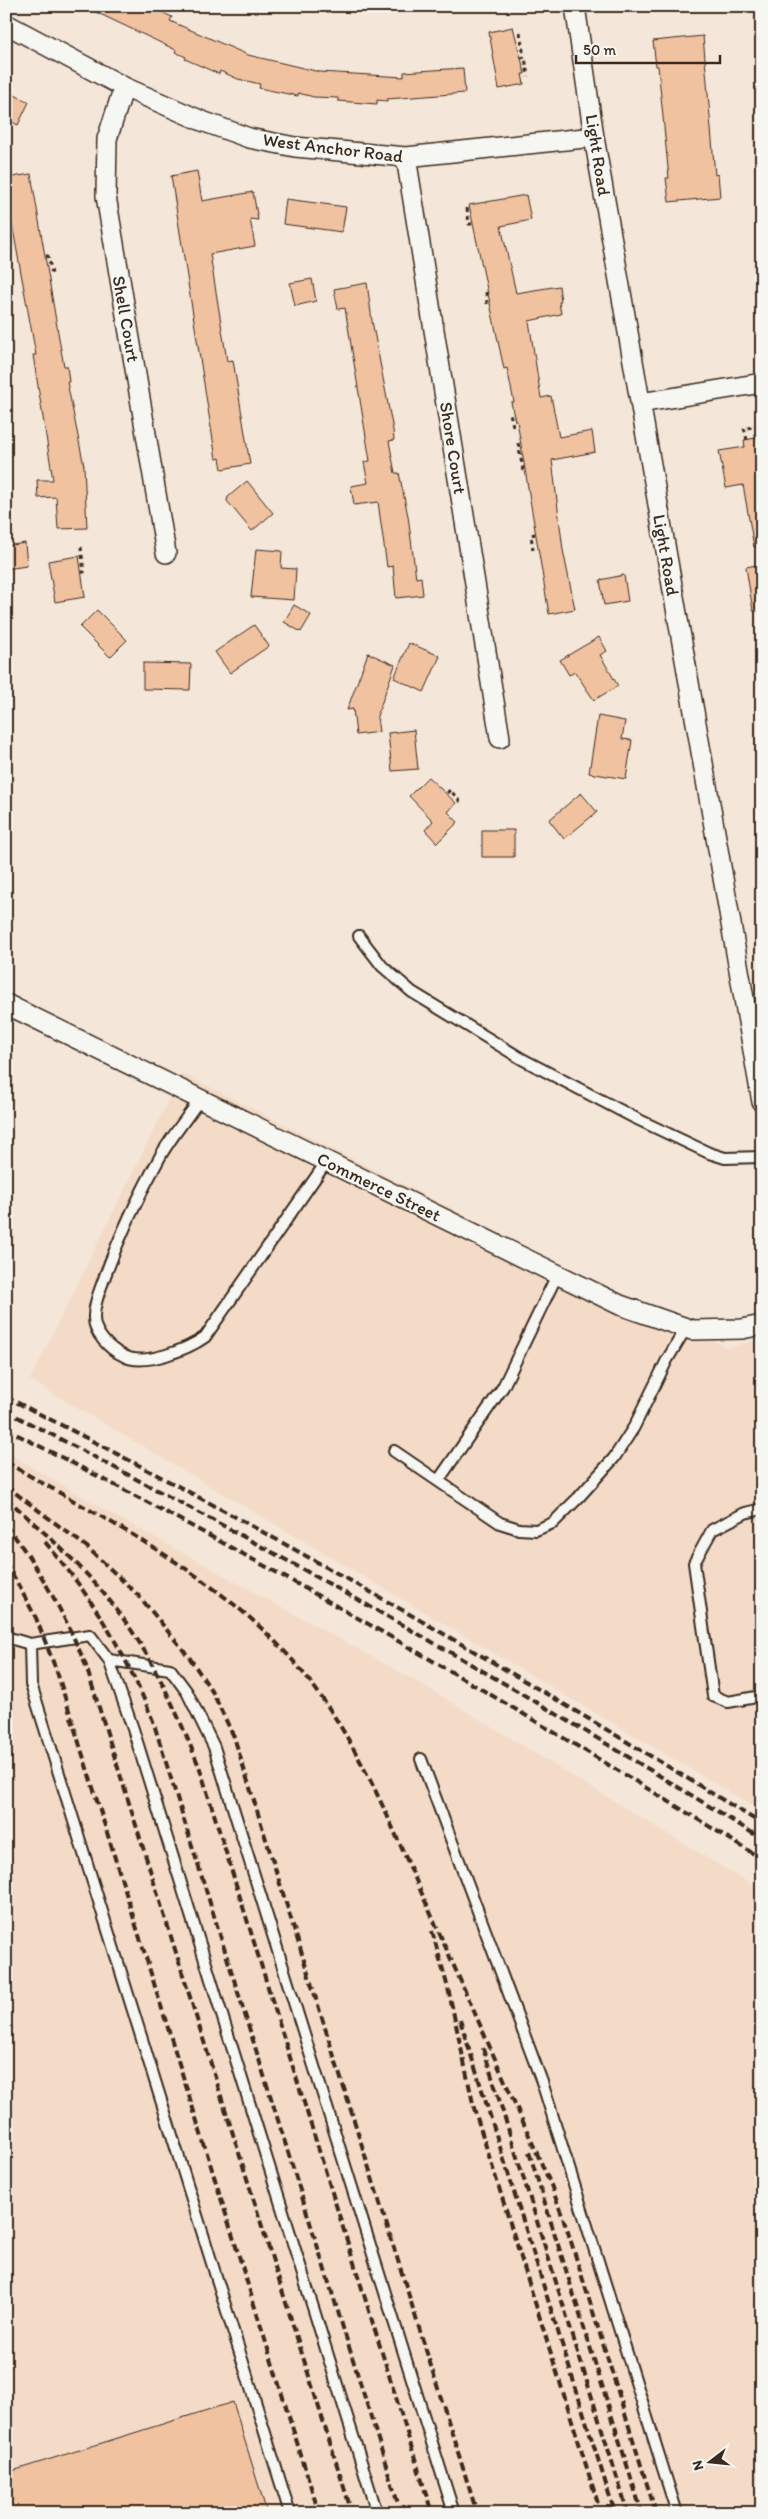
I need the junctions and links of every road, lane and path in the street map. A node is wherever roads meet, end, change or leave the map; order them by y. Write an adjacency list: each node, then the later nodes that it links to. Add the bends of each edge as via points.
1 (575, 6): 8 (street, Light Road)
2 (6, 24): 7 (street, West Anchor Road)
3 (520, 32): 4 (path, via 523,51)
4 (520, 52)
5 (521, 58): 6 (path, via 525,57)
6 (528, 77)
7 (124, 87): 9 (street, West Anchor Road, via 249,138 296,147); 27 (street, Shell Court, via 107,139 106,196)
8 (594, 137): 9 (street, West Anchor Road); 17 (street, Light Road)
9 (406, 157): 29 (street, Shore Court)
10 (467, 208): 11 (path)
11 (472, 224)
12 (46, 256): 13 (path)
13 (52, 274)
14 (488, 292): 15 (path)
15 (487, 304)
16 (762, 382): 17 (street)
17 (640, 402): 35 (street, Light Road)
18 (513, 412): 19 (path, via 510,413)
19 (512, 426)
20 (755, 426): 21 (path, via 744,428)
21 (746, 440)
22 (518, 443): 23 (path)
23 (525, 470)
24 (535, 534): 26 (path, via 531,535)
25 (81, 547): 28 (path)
26 (533, 550)
27 (166, 553)
28 (82, 572)
29 (500, 738)
30 (447, 793): 31 (path, via 450,790)
31 (462, 805)
32 (359, 936): 36 (lane, via 382,966 412,992 522,1059 709,1153 725,1158)
33 (6, 1004): 34 (street, Commerce Street)
34 (200, 1100): 37 (street, Commerce Street); 37 (lane, via 162,1154 115,1249 96,1302 93,1317 98,1333 129,1359 183,1350 205,1337)
35 (762, 1102)
36 (762, 1157)
37 (327, 1162): 38 (street, Commerce Street)
38 (557, 1275): 40 (street, Commerce Street, via 620,1305); 42 (lane, via 503,1387)
39 (762, 1325): 40 (street, Commerce Street, via 742,1329)
40 (686, 1328): 42 (lane, via 614,1458 553,1523 536,1530 500,1523)
41 (394, 1451): 42 (lane)
42 (438, 1481)
43 (762, 1509): 47 (lane, via 745,1513 712,1530 694,1563 713,1696 728,1702)
44 (6, 1637): 45 (lane)
45 (30, 1644): 46 (lane, via 90,1635); 49 (lane, via 31,1684)
46 (109, 1660): 50 (lane); 51 (lane, via 170,1669 187,1692 214,1747)
47 (762, 1696)
48 (421, 1759): 52 (lane, via 542,2082)
49 (290, 2513)
50 (377, 2513)
51 (454, 2513)
52 (677, 2513)

